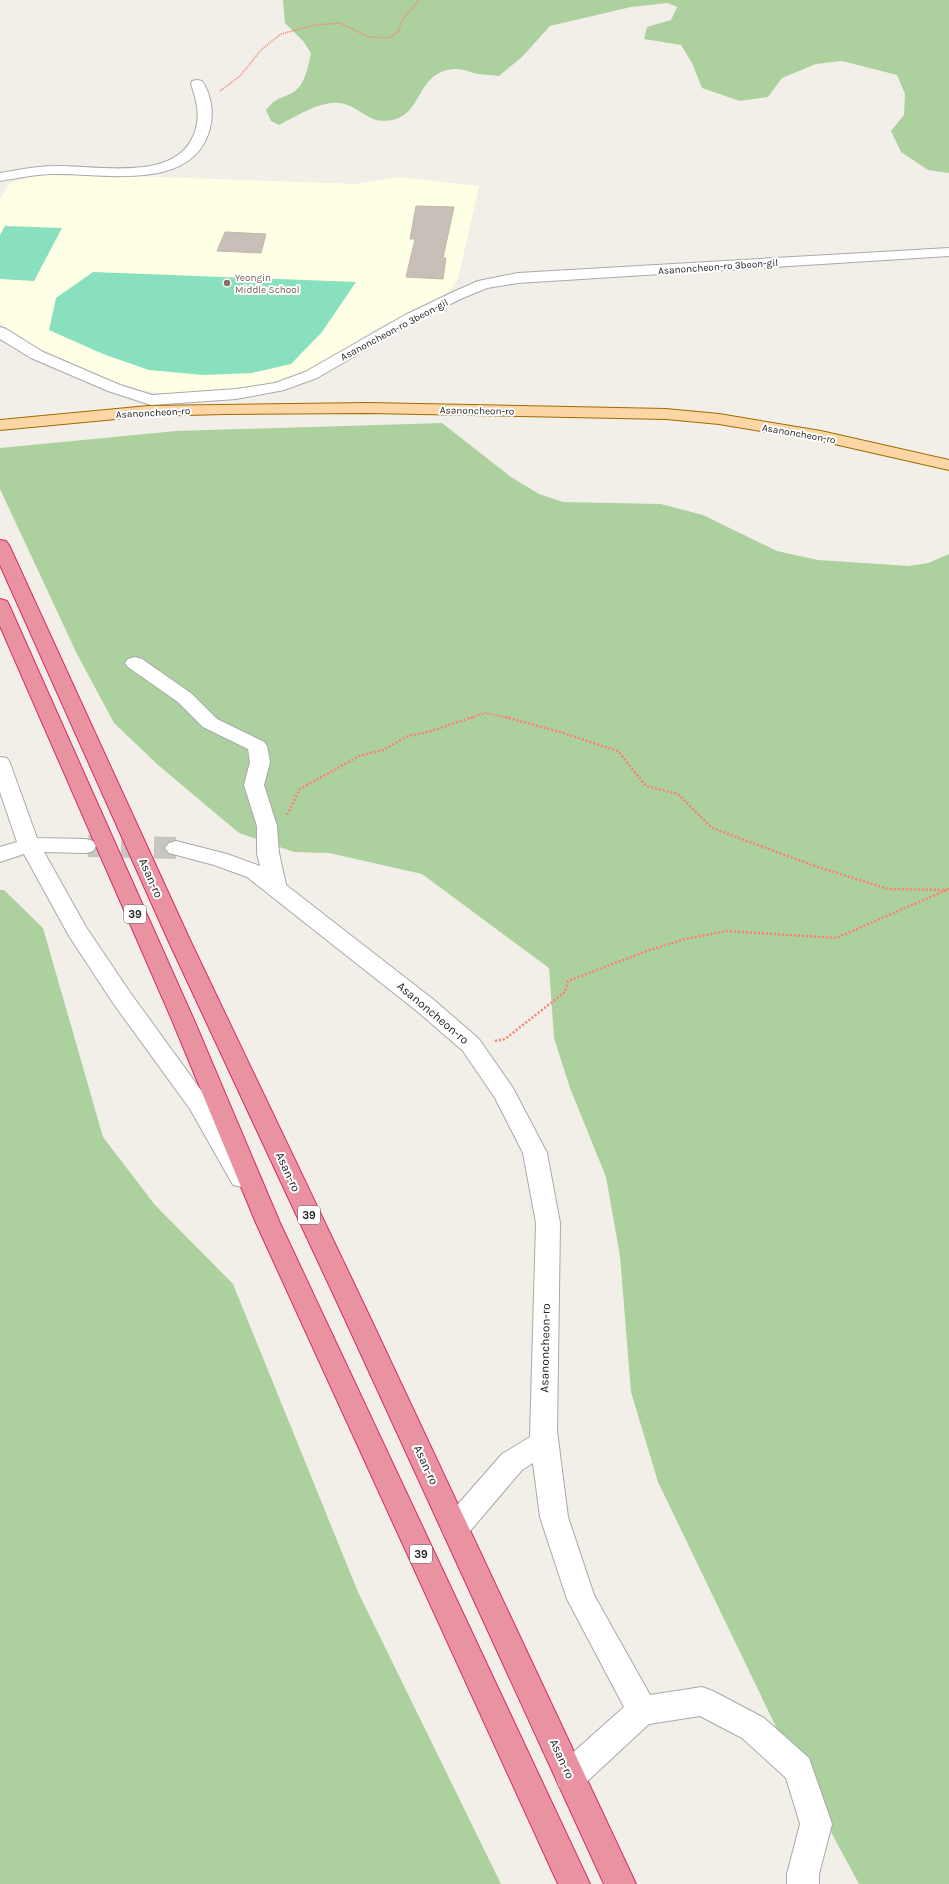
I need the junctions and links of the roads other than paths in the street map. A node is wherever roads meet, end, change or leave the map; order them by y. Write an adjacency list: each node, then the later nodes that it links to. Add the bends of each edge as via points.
1 (197, 84): 2 (street, via 206,109 204,127 198,145 188,157 173,166 114,172 55,170)
2 (0, 176)
3 (949, 252): 5 (street, Asanoncheon-ro 3beon-gil, via 518,278 483,284 410,318 312,375 278,388)
4 (0, 332): 5 (street, Asanoncheon-ro 3beon-gil, via 37,355)
5 (151, 405): 6 (main road, Asanoncheon-ro); 7 (main road, Asanoncheon-ro, via 666,414 719,419 821,436)
6 (0, 425)
7 (949, 465)
8 (0, 545): 19 (highway, Asan-ro / 39, via 179,940)
9 (0, 605): 17 (highway, 39, via 148,945 184,1020)
10 (135, 663): 16 (street, via 185,698 210,723 257,746 260,762 254,785 267,826 268,853)
11 (0, 763): 12 (street)
12 (29, 846): 13 (street); 15 (street); 17 (street, via 82,938 121,997 198,1103)
13 (86, 846)
14 (176, 848): 16 (street, Asanoncheon-ro, via 220,859 255,872)
15 (0, 855)
16 (276, 888): 18 (street, Asanoncheon-ro, via 426,1006 471,1045 505,1094 535,1153 548,1223)
17 (268, 1224): 22 (highway, 39)
18 (544, 1443): 19 (street, via 512,1462); 20 (street, Asanoncheon-ro, via 554,1517 581,1599)
19 (455, 1528): 21 (highway, Asan-ro / 39)
20 (642, 1711): 21 (street); 24 (street, via 702,1701 753,1728 798,1769 816,1824 803,1874)
21 (570, 1776): 23 (highway, Asan-ro / 39)
22 (574, 1884)
23 (620, 1884)
24 (803, 1884)

